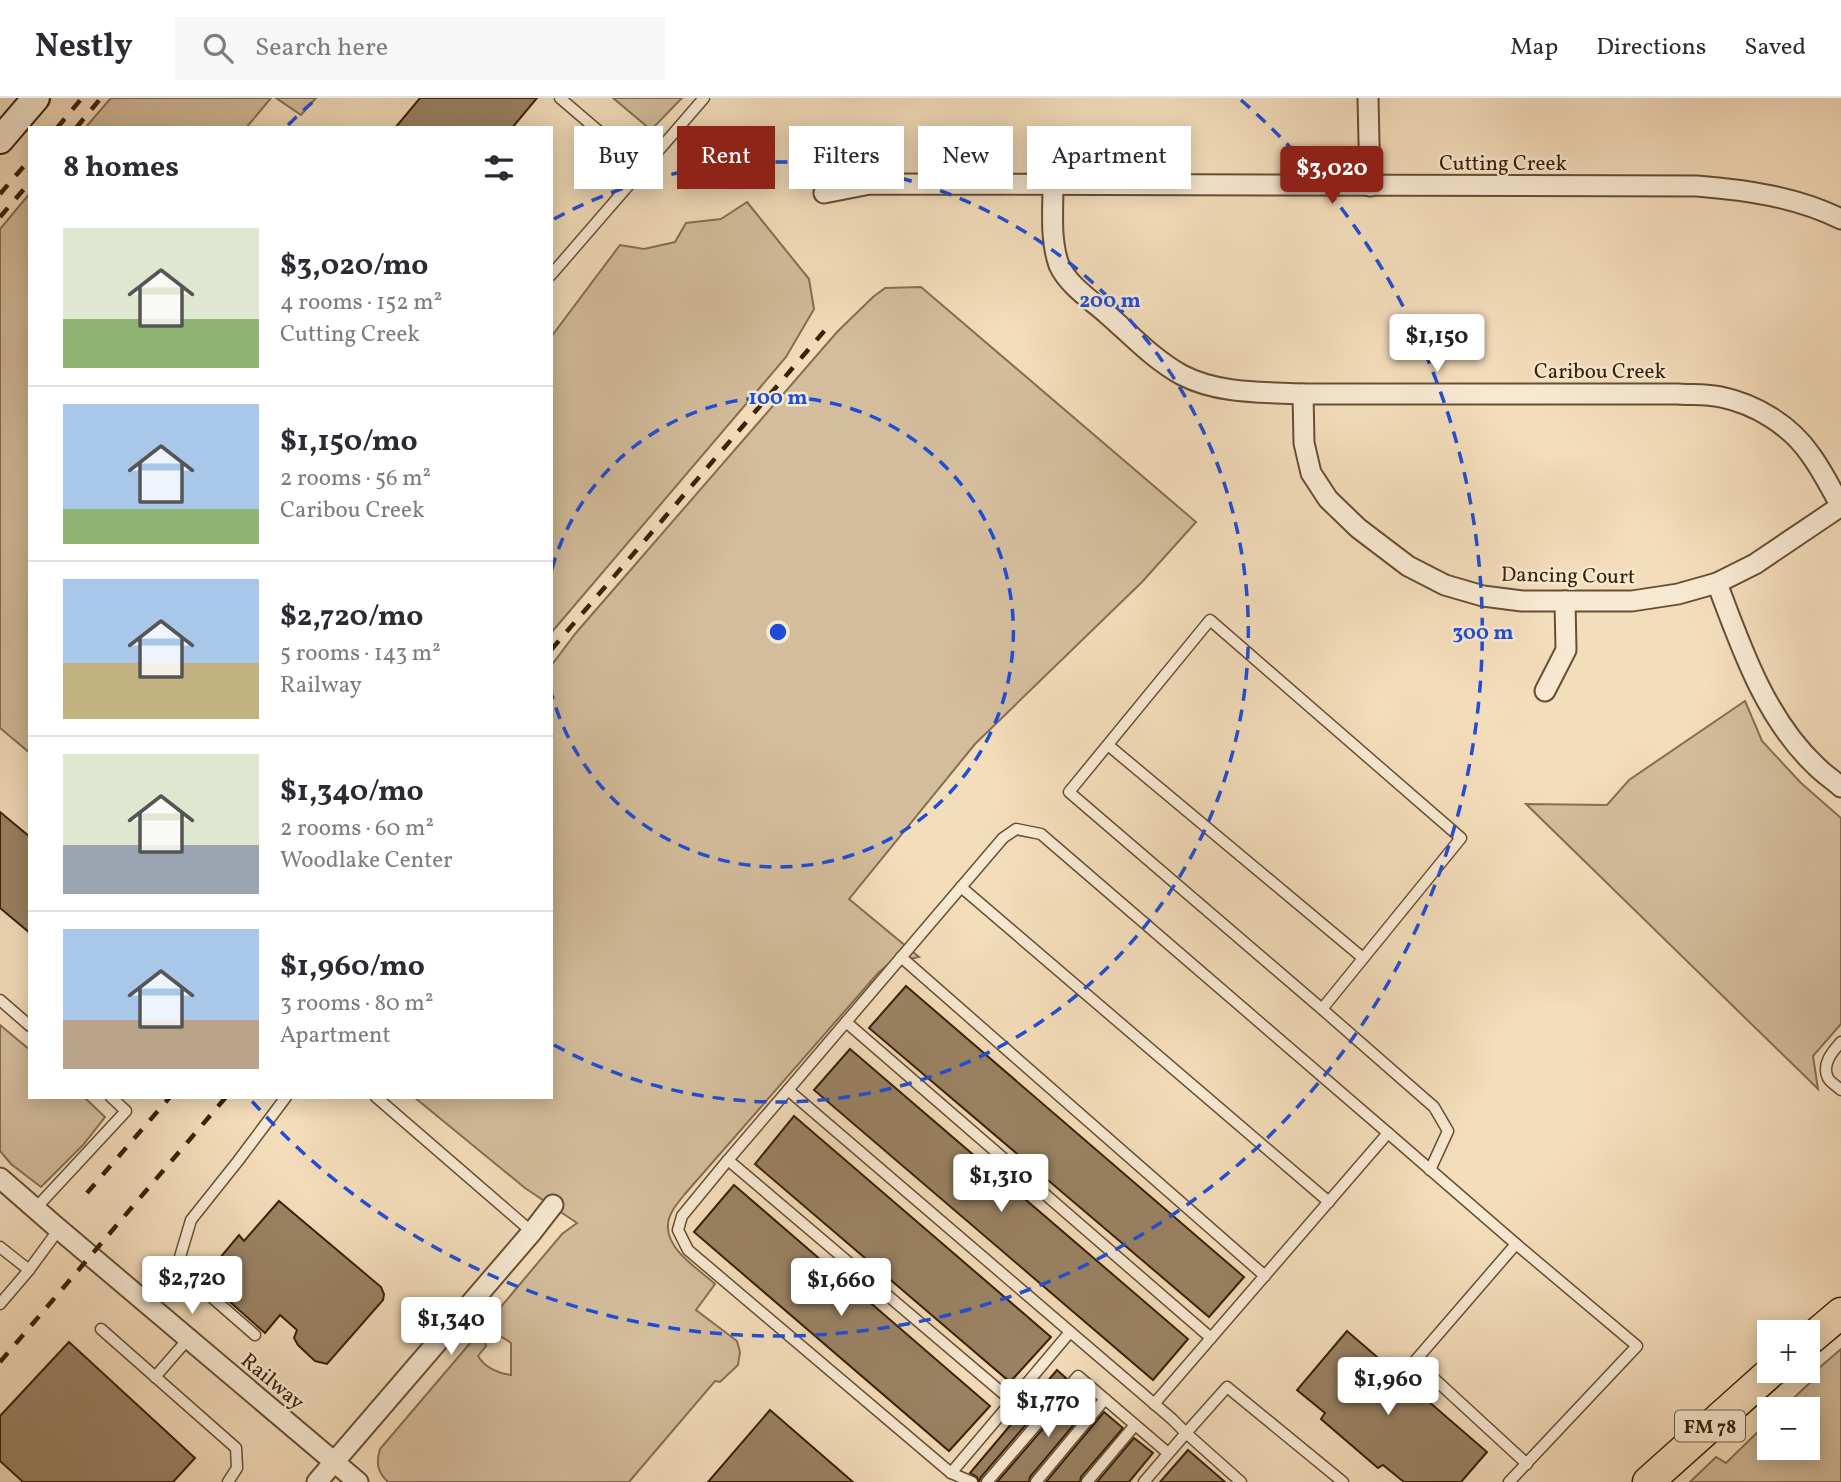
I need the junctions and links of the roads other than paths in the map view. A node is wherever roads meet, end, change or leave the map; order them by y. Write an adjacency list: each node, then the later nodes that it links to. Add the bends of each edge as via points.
1 (36, 98): 6 (main road)
2 (560, 98): 5 (lane)
3 (704, 98): 7 (lane)
4 (1368, 98): 10 (street)
5 (593, 126)
6 (0, 140)
7 (663, 146)
8 (1027, 185): 13 (street, Cutting Creek, via 870,184)
9 (1191, 185): 10 (street, Cutting Creek)
10 (1370, 186): 14 (street, Cutting Creek, via 1697,186 1787,199)
11 (626, 189): 15 (lane)
12 (1053, 189): 16 (street, Caribou Creek, via 1054,247 1060,267 1072,283 1159,359 1183,376 1213,387)
13 (824, 193)
14 (1841, 219)
15 (553, 273)
16 (1303, 394): 17 (street, Caribou Creek, via 1719,396 1743,403 1791,432 1810,453); 19 (street, Dancing Court, via 1304,443 1311,473 1328,499 1358,528 1408,566 1445,585 1483,596)
17 (1841, 506): 18 (street, Dancing Court, via 1755,564)
18 (1717, 583): 19 (street, Dancing Court, via 1632,601); 22 (street, via 1767,700 1799,746)
19 (1565, 601): 20 (street, via 1566,650)
20 (1545, 691)
21 (1108, 745): 25 (lane); 25 (lane, via 1210,620 1461,838); 27 (lane, via 1069,792)
22 (1841, 788)
23 (961, 887): 24 (lane); 36 (lane, via 1003,838 1016,830 1041,834); 40 (lane)
24 (901, 957): 28 (lane); 49 (lane)
25 (1363, 958): 27 (lane)
26 (0, 1000): 29 (lane)
27 (1322, 1009): 38 (lane, via 1434,1107 1448,1131)
28 (846, 1022): 31 (lane); 57 (lane)
29 (28, 1024)
30 (1841, 1042): 32 (lane, via 1829,1055 1827,1067 1828,1078)
31 (788, 1090): 37 (lane); 55 (lane)
32 (1841, 1090)
33 (113, 1099): 42 (lane, via 126,1111)
34 (284, 1099): 47 (lane, via 191,1220)
35 (378, 1099): 44 (lane)
36 (1388, 1133): 38 (lane); 40 (lane)
37 (728, 1160): 62 (lane); 69 (lane, via 682,1216 678,1230 688,1250)
38 (1430, 1170): 45 (lane)
39 (0, 1178): 42 (street, Railway)
40 (1329, 1202): 49 (lane)
41 (553, 1205): 44 (street)
42 (34, 1209): 43 (street, Railway)
43 (59, 1230): 48 (lane); 51 (street, Railway)
44 (533, 1232): 67 (street)
45 (1516, 1244): 68 (lane, via 1415,1361); 68 (lane, via 1637,1346)
46 (0, 1247): 48 (lane)
47 (177, 1267): 51 (lane); 56 (lane)
48 (29, 1270): 50 (lane)
49 (1265, 1276): 57 (lane)
50 (0, 1304)
51 (149, 1305): 58 (street, Railway)
52 (1841, 1313): 54 (main road)
53 (101, 1329): 59 (lane)
54 (1820, 1331)
55 (1070, 1332): 62 (lane); 63 (lane)
56 (255, 1335)
57 (1211, 1338): 63 (lane)
58 (188, 1339): 59 (lane); 67 (street, Railway)
59 (155, 1377): 70 (lane, via 236,1448 237,1468)
60 (1758, 1383): 81 (main road, FM 78)
61 (1105, 1399): 64 (lane); 74 (lane, via 1078,1376); 75 (lane)
62 (1012, 1401): 69 (lane)
63 (1154, 1404): 65 (lane)
64 (1135, 1425): 66 (lane); 76 (lane)
65 (1185, 1433): 66 (lane); 78 (lane); 79 (lane, via 1227,1387)
66 (1168, 1453): 77 (lane)
67 (334, 1461): 71 (street); 72 (street, Railway)
68 (1527, 1464): 80 (lane)
69 (951, 1473): 73 (lane)
70 (228, 1482)
71 (317, 1482)
72 (358, 1482)
73 (972, 1482)
74 (987, 1482)
75 (1036, 1482)
76 (1087, 1482)
77 (1144, 1482)
78 (1241, 1482)
79 (1343, 1482)
80 (1510, 1482)
81 (1648, 1482)

